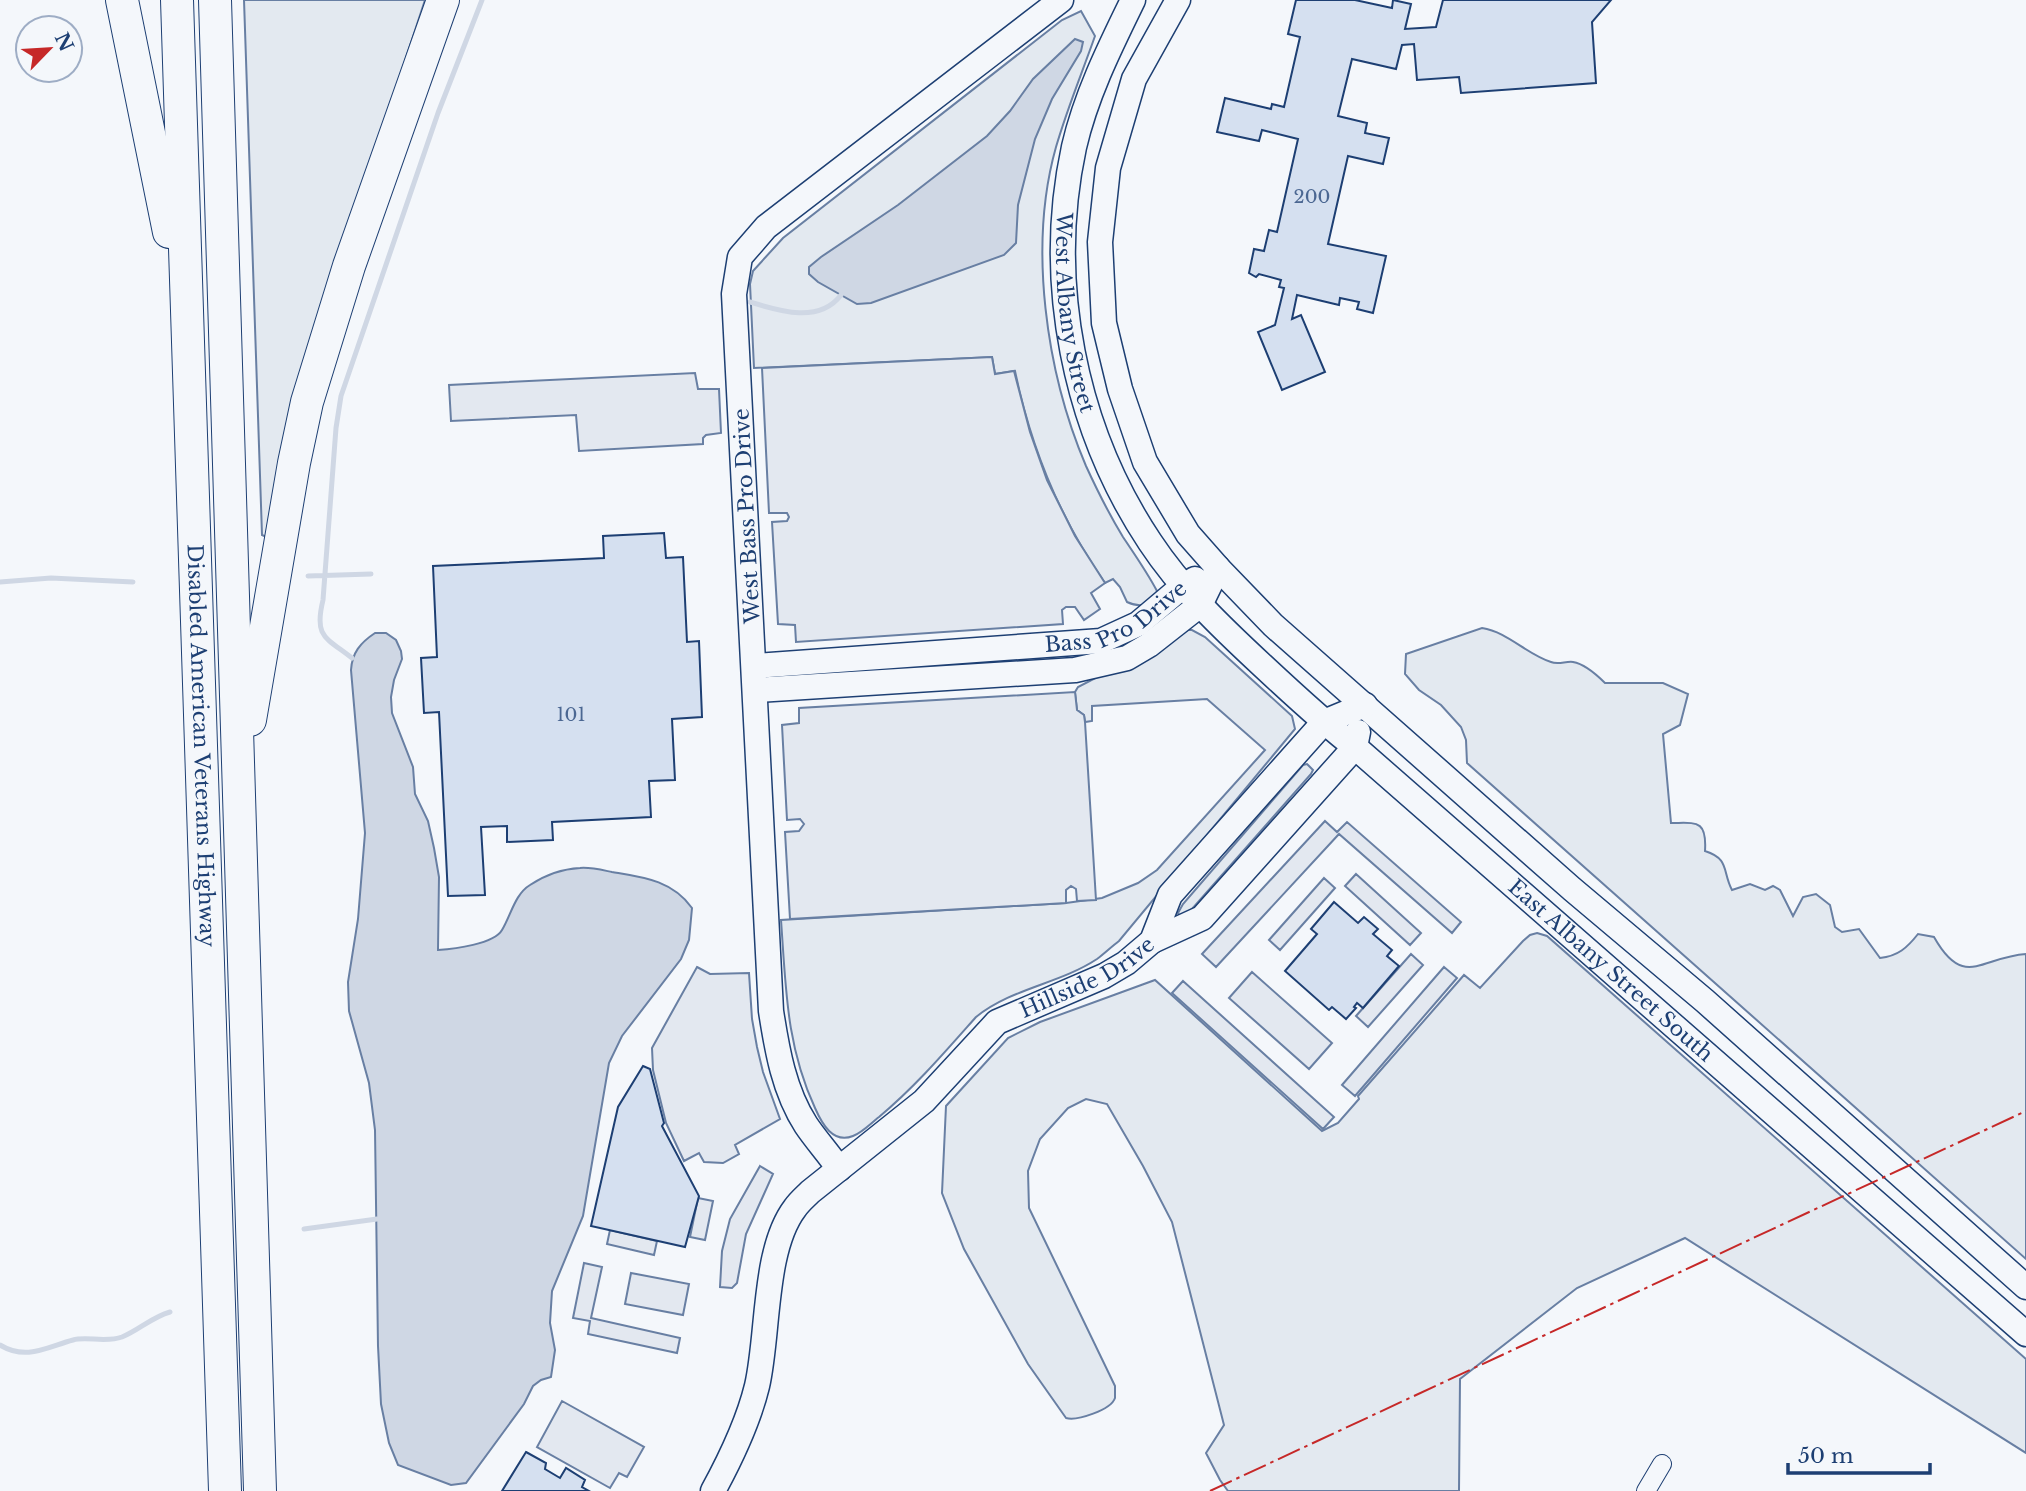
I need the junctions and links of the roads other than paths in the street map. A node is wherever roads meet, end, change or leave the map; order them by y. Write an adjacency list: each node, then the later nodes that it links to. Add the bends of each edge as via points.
1 (122, 0): 8 (highway)
2 (177, 0): 8 (highway, Disabled American Veterans Highway)
3 (215, 0): 16 (highway, Disabled American Veterans Highway)
4 (443, 0): 16 (highway, via 349,266 307,402)
5 (1060, 0): 12 (street, West Bass Pro Drive, via 766,228 740,257 734,294)
6 (1133, 0): 10 (street, West Albany Street, via 1102,62 1074,146 1063,232 1065,307 1083,401 1118,488)
7 (1167, 4): 9 (street, West Albany Street, via 1134,79 1108,167 1100,242 1104,323 1145,462 1188,534)
8 (187, 315): 22 (highway, Disabled American Veterans Highway)
9 (1218, 568): 10 (street, Bass Pro Drive); 11 (street, Bass Pro Drive); 13 (street, East Albany Street South, via 1273,625)
10 (1182, 586): 11 (street, West Albany Street); 12 (street, Bass Pro Drive, via 1138,624 1101,641)
11 (1200, 604): 12 (street, Bass Pro Drive, via 1127,658 1075,670); 14 (street, East Albany Street South)
12 (756, 678): 18 (street, West Bass Pro Drive, via 771,1011 777,1054 805,1124)
13 (1366, 705): 14 (street, Hillside Drive); 15 (street); 19 (street, East Albany Street South)
14 (1324, 722): 15 (street, East Albany Street South); 17 (street, Hillside Drive, via 1170,895)
15 (1355, 747): 17 (street, via 1202,918); 20 (street, East Albany Street South)
16 (238, 789): 23 (highway, Disabled American Veterans Highway)
17 (1152, 941): 18 (street, Hillside Drive, via 1104,976 997,1022 924,1101)
18 (839, 1169): 24 (street, Hillside Drive, via 794,1209 783,1229 771,1277 757,1385)
19 (2026, 1287)
20 (2026, 1334)
21 (1662, 1464): 25 (street)
22 (225, 1491)
23 (260, 1491)
24 (713, 1491)
25 (1646, 1491)

